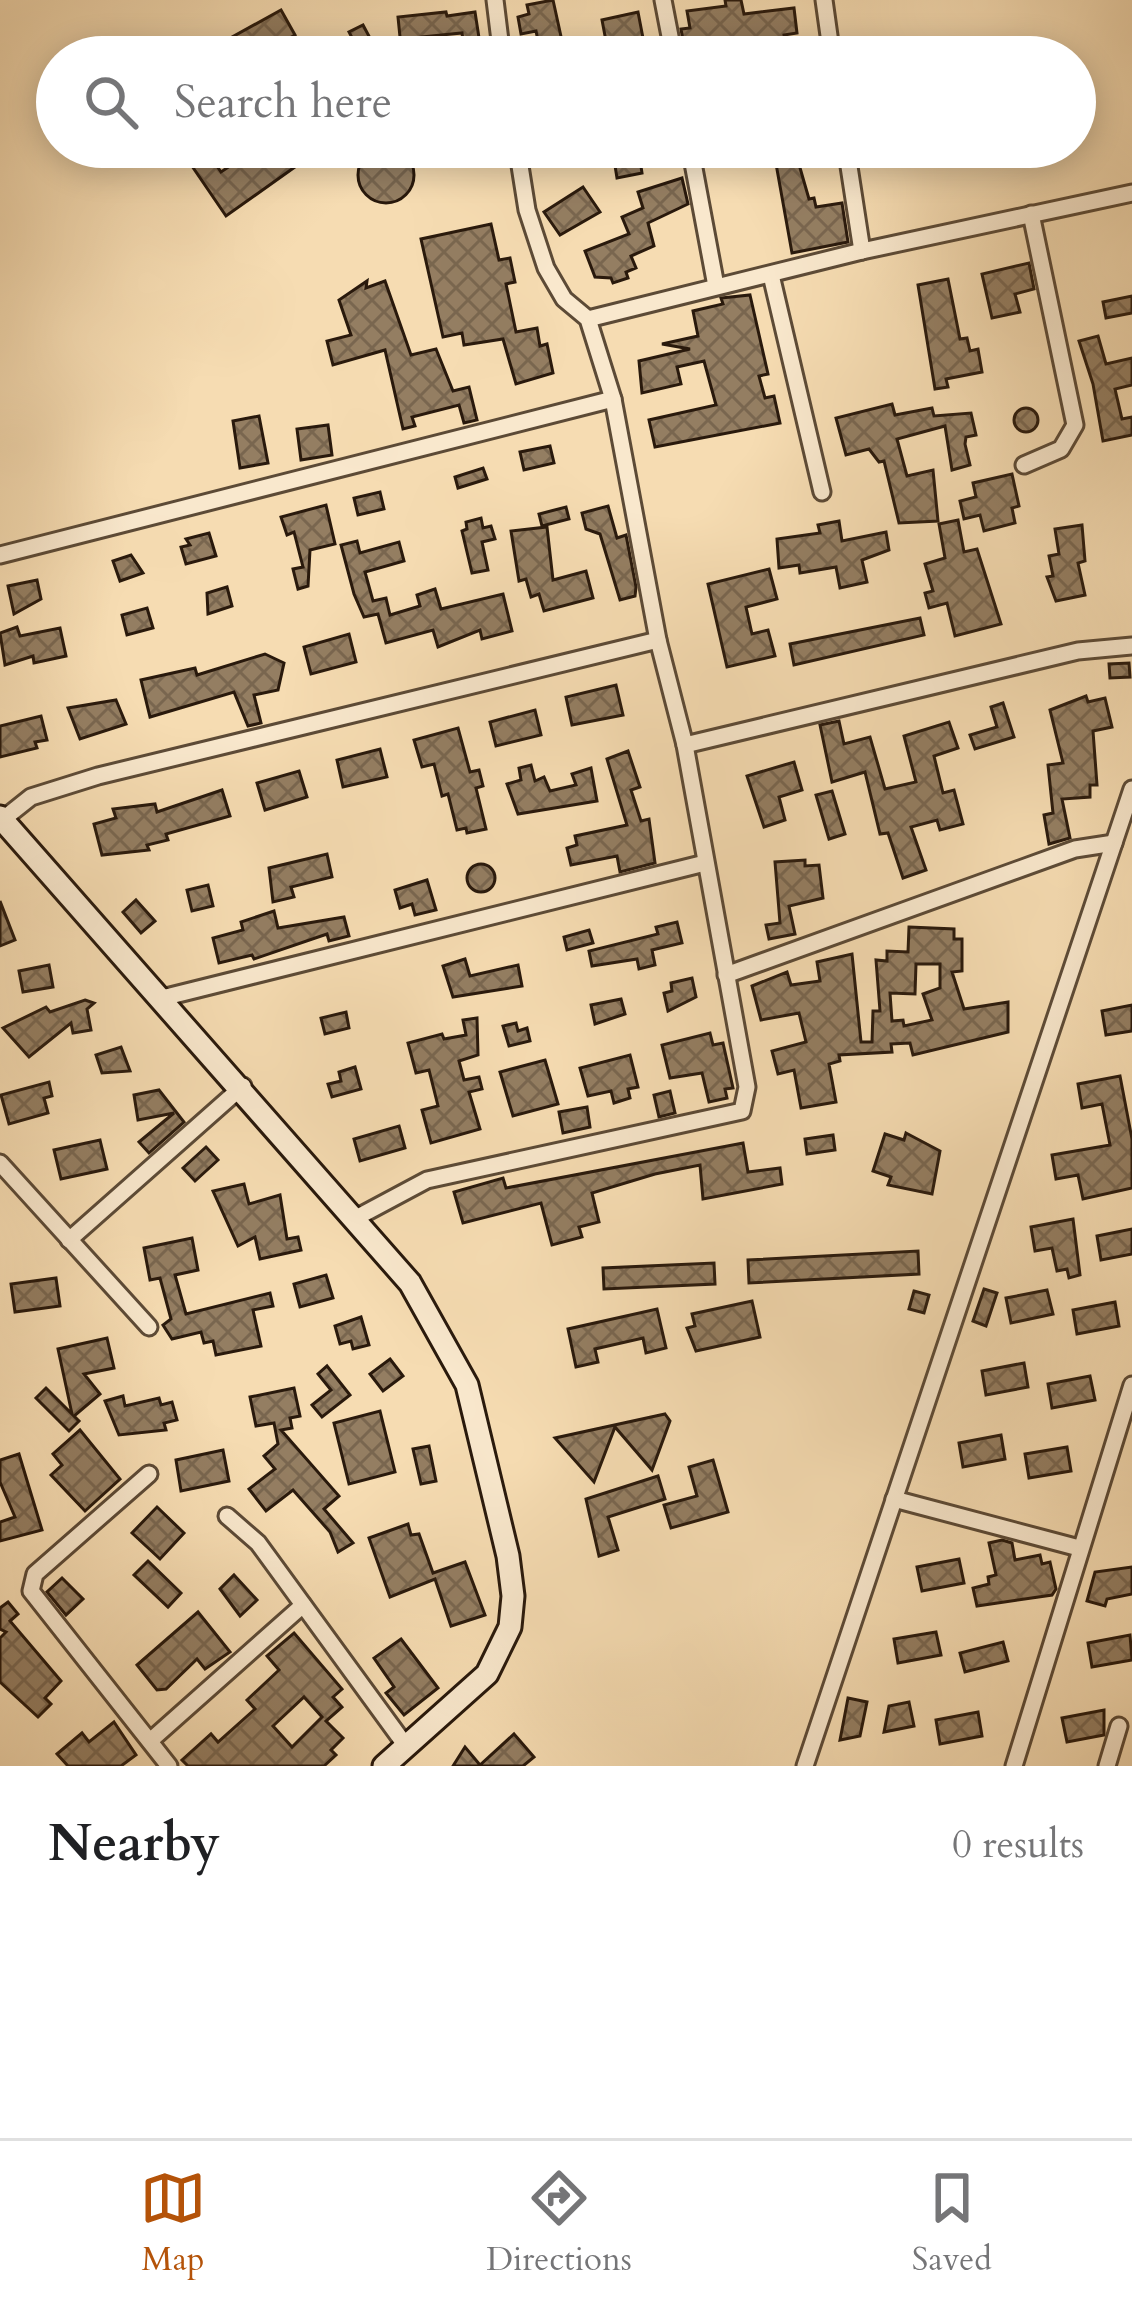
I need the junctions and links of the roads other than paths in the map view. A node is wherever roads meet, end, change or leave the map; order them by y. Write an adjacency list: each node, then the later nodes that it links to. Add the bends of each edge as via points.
1 (495, 0): 4 (street)
2 (663, 0): 5 (street)
3 (824, 0): 6 (street)
4 (499, 36)
5 (670, 36)
6 (829, 36)
7 (520, 168): 15 (street, via 546,268 563,299)
8 (694, 168): 14 (street)
9 (849, 168): 12 (street)
10 (1132, 193): 11 (street)
11 (1031, 214): 12 (street); 17 (street, via 1075,425 1061,449)
12 (862, 251): 13 (street)
13 (771, 275): 14 (street); 18 (street)
14 (716, 286): 15 (street)
15 (588, 319): 16 (street)
16 (613, 399): 19 (street); 20 (street)
17 (1024, 465)
18 (822, 492)
19 (0, 555)
20 (658, 640): 22 (street); 24 (street, via 98,776 31,797)
21 (1132, 646): 22 (street, via 1078,651)
22 (685, 745): 26 (street)
23 (1132, 789): 25 (street)
24 (1, 818): 28 (street)
25 (1114, 843): 27 (street, via 1075,849); 36 (street)
26 (705, 863): 27 (street); 28 (street)
27 (726, 975): 31 (street, via 747,1087 742,1111 427,1180)
28 (158, 999): 29 (street)
29 (243, 1086): 31 (street); 32 (street)
30 (0, 1163): 32 (street)
31 (354, 1219): 42 (street, via 410,1283 467,1385 513,1596 502,1652 487,1674)
32 (69, 1240): 33 (street)
33 (148, 1327)
34 (1132, 1385): 38 (street)
35 (149, 1474): 41 (street, via 31,1584 34,1600)
36 (894, 1499): 38 (street); 45 (street)
37 (226, 1516): 39 (street, via 258,1543)
38 (1079, 1549): 46 (street)
39 (302, 1604): 41 (street); 42 (street)
40 (1120, 1726): 47 (street)
41 (150, 1741): 43 (street)
42 (406, 1746): 44 (street)
43 (169, 1766)
44 (384, 1766)
45 (805, 1766)
46 (1014, 1766)
47 (1107, 1766)

